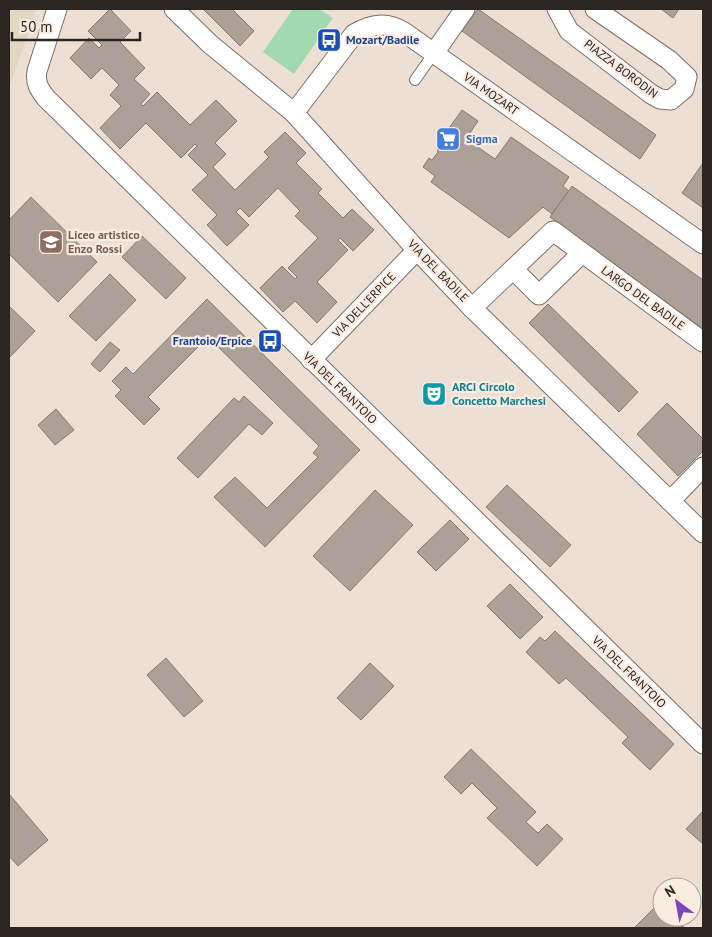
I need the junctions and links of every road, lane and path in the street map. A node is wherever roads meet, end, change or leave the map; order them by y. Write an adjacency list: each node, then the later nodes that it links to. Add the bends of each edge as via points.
1 (57, 9): 16 (street, VIA DEL FRANTOIO, via 37,72 41,93)
2 (174, 9): 9 (street, VIA DEL BADILE, via 210,44)
3 (465, 9): 6 (street)
4 (557, 9): 7 (street, PIAZZA BORODIN, via 569,30 660,99 671,100)
5 (594, 9): 7 (street, PIAZZA BORODIN)
6 (434, 53): 8 (lane); 9 (street, VIA MOZART, via 393,26 379,24 362,29 348,41); 10 (street, VIA MOZART)
7 (695, 77)
8 (415, 80)
9 (294, 113): 11 (street, VIA DEL BADILE)
10 (703, 244)
11 (417, 250): 14 (street, VIA DEL BADILE); 16 (street, VIA DELL'ERPICE)
12 (582, 253): 13 (street, LARGO DEL BADILE, via 553,231); 13 (street, via 539,294); 15 (street, LARGO DEL BADILE)
13 (513, 269): 14 (street, LARGO DEL BADILE)
14 (472, 308): 18 (street, VIA DEL BADILE)
15 (703, 342)
16 (311, 360): 20 (street, VIA DEL FRANTOIO)
17 (703, 467): 18 (street)
18 (670, 501): 19 (street, VIA DEL BADILE)
19 (703, 533)
20 (703, 744)

